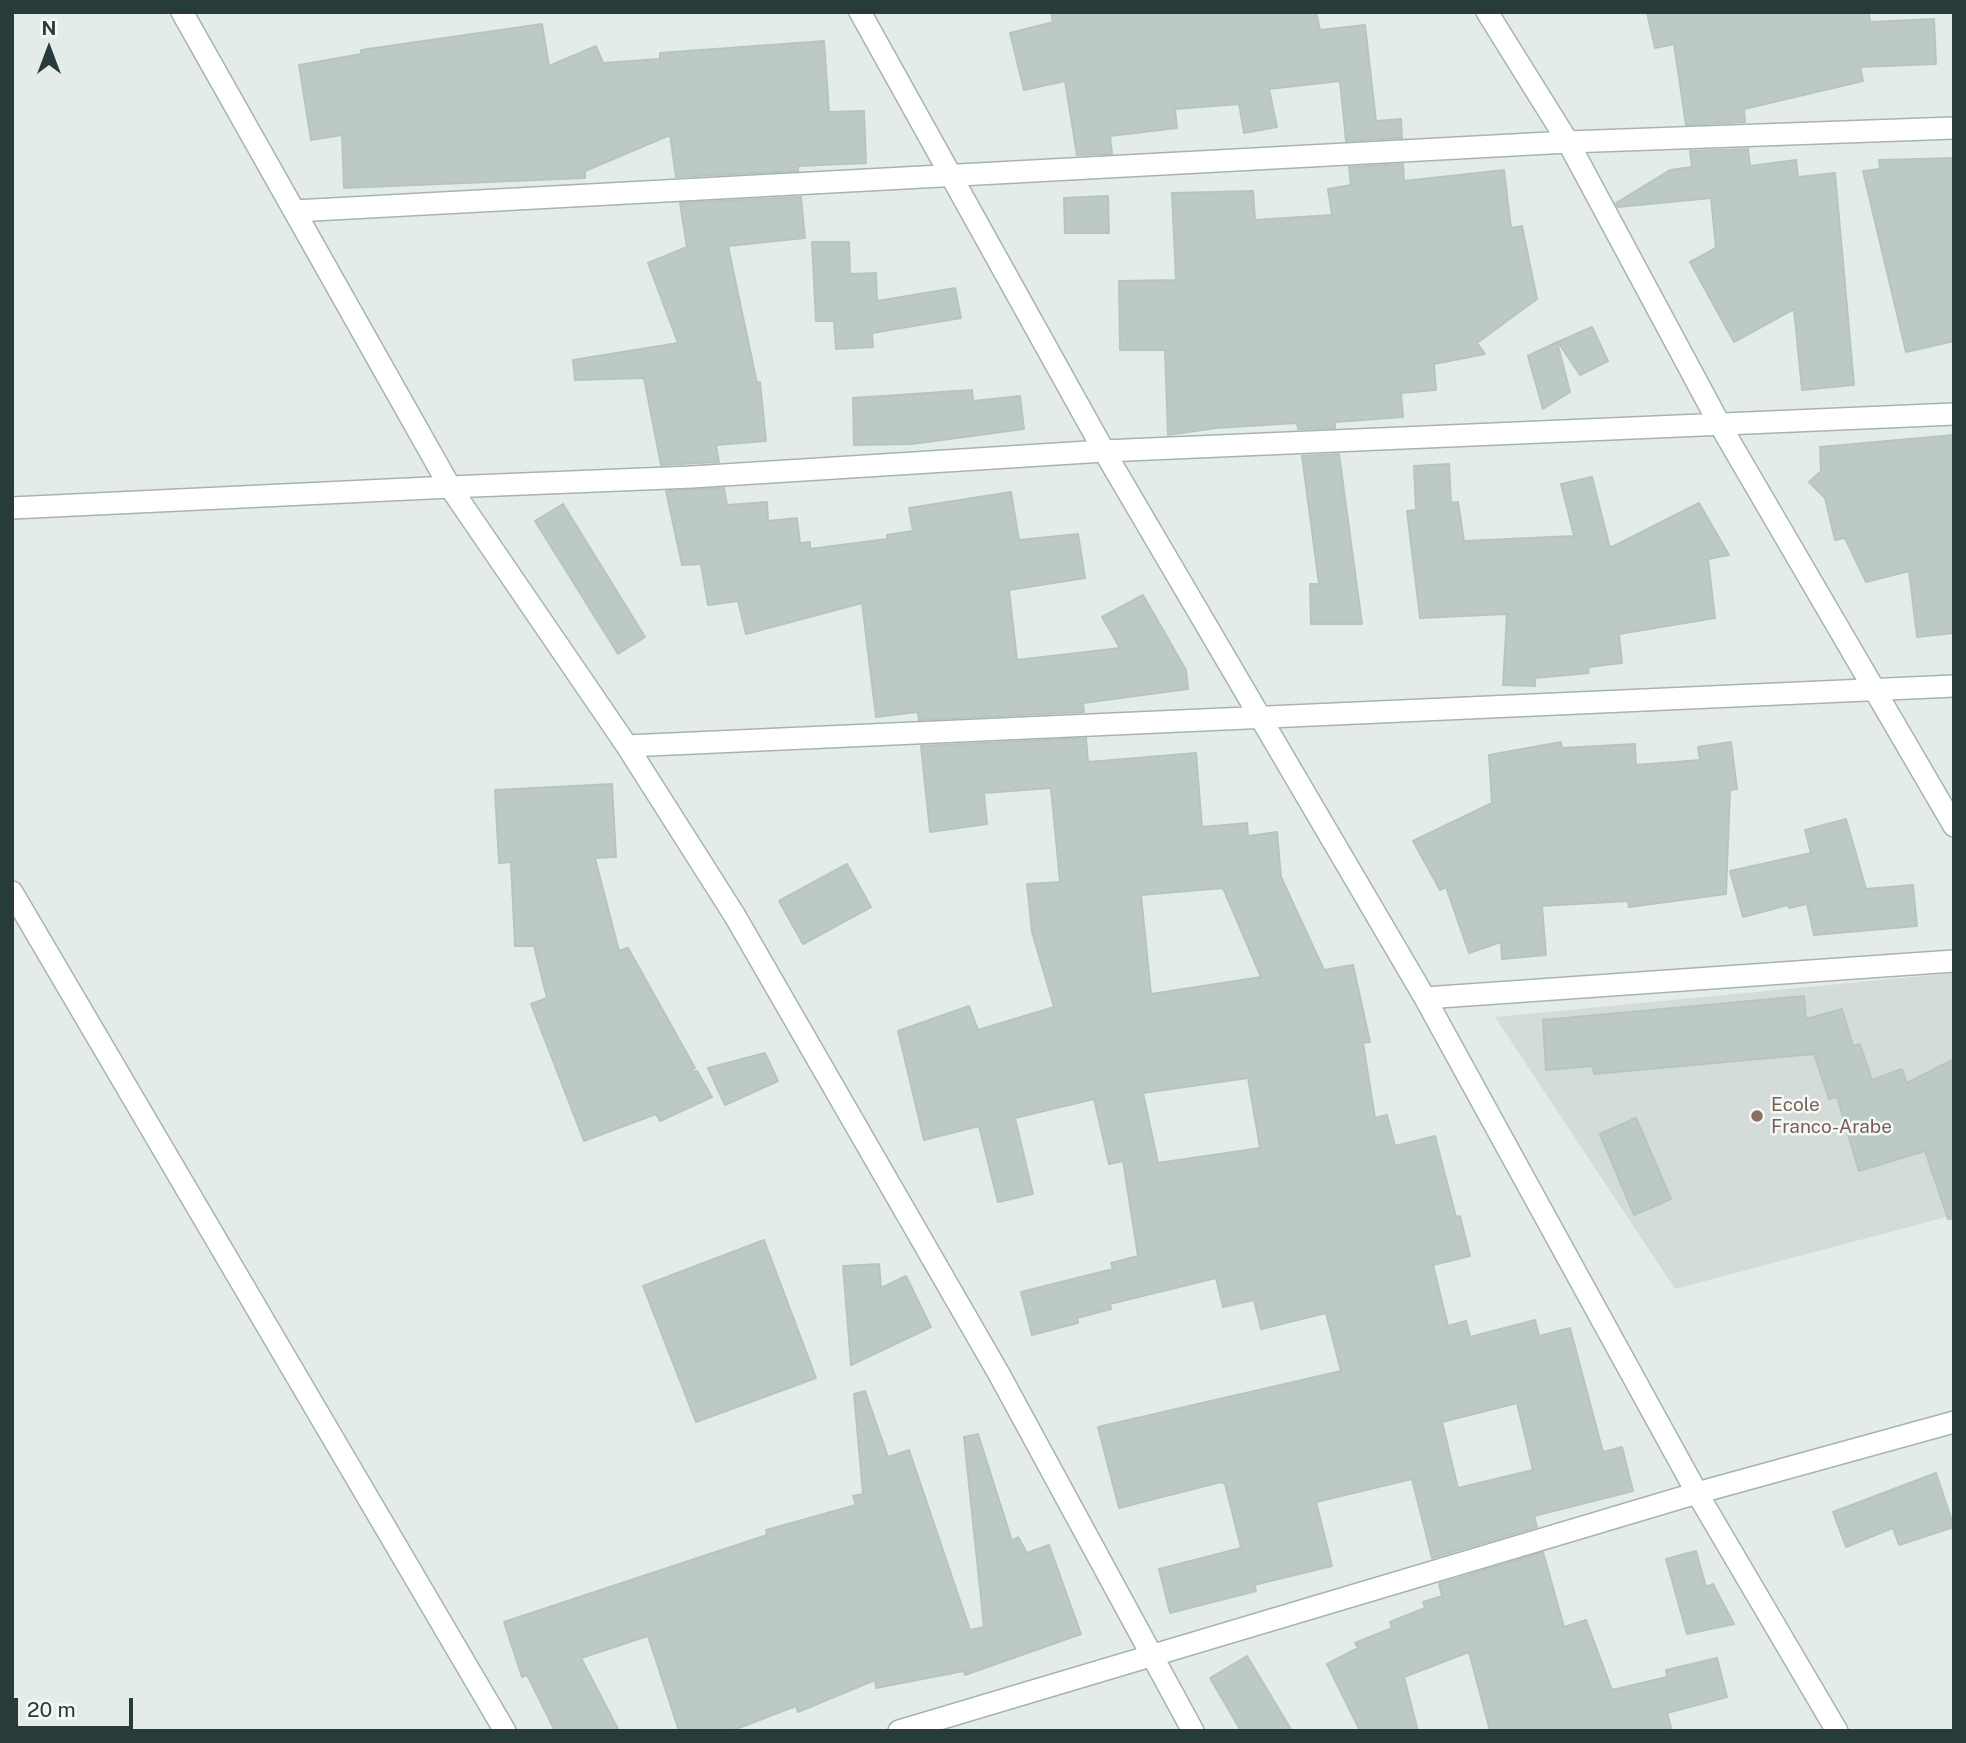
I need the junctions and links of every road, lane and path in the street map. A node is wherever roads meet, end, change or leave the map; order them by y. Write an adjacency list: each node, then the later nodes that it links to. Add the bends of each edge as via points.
1 (183, 12): 7 (street)
2 (860, 12): 6 (street)
3 (1487, 12): 5 (street)
4 (1954, 128): 5 (street)
5 (1569, 142): 6 (street); 9 (street)
6 (953, 175): 7 (street); 10 (street)
7 (295, 211): 11 (street)
8 (1954, 414): 9 (street)
9 (1720, 425): 10 (street); 14 (street)
10 (1104, 451): 11 (street); 15 (street)
11 (450, 487): 12 (street); 16 (street)
12 (12, 508)
13 (1954, 686): 14 (street)
14 (1876, 689): 15 (street); 17 (street)
15 (1262, 717): 16 (street); 20 (street)
16 (627, 746): 23 (street, via 735,916 986,1350)
17 (1954, 826)
18 (12, 892): 24 (street)
19 (1954, 961): 20 (street)
20 (1425, 998): 22 (street)
21 (1954, 1422): 22 (street)
22 (1697, 1493): 23 (street); 27 (street)
23 (1153, 1657): 25 (street); 26 (street)
24 (505, 1731)
25 (899, 1731)
26 (1193, 1731)
27 (1837, 1731)

